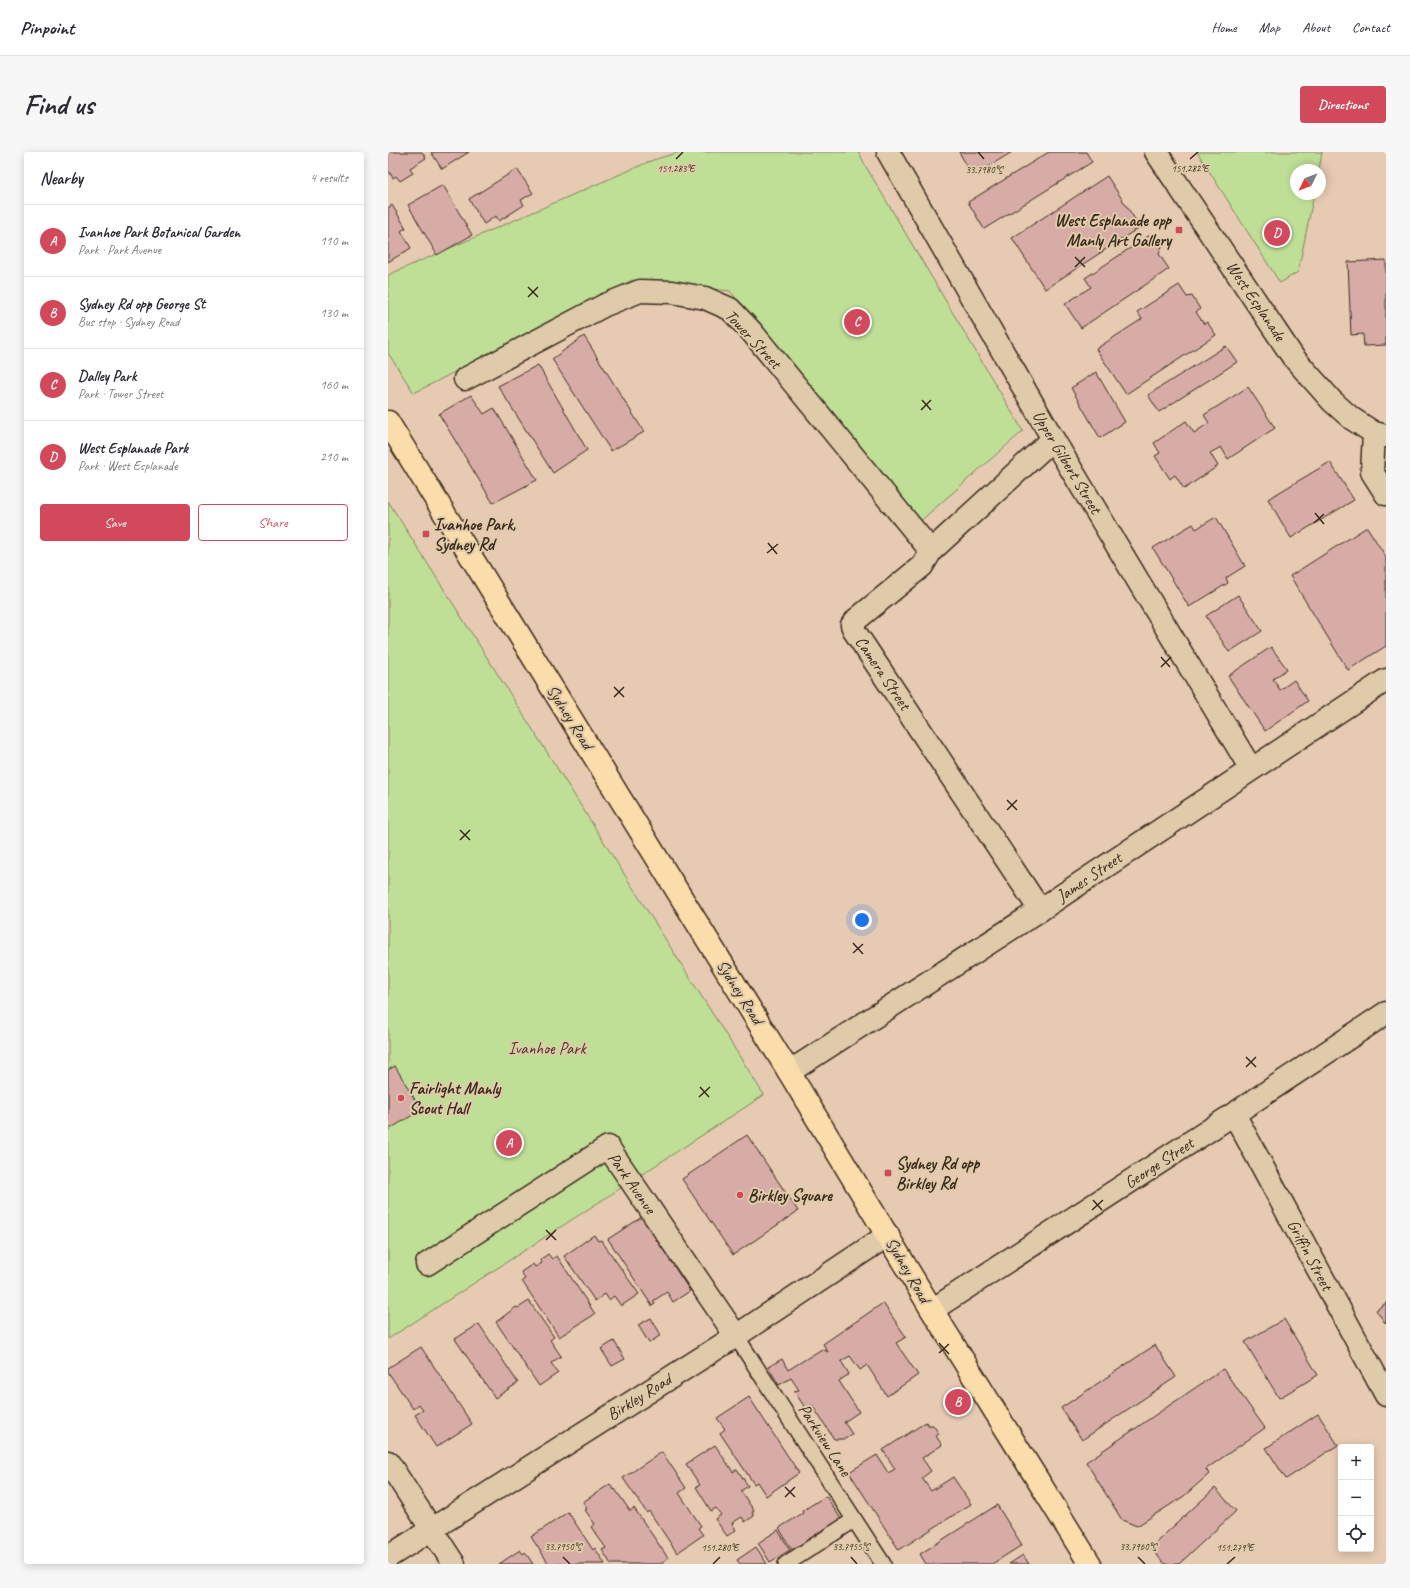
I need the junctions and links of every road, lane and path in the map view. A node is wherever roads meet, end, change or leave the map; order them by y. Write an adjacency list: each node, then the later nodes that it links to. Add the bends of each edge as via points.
1 (888, 152): 6 (street, Upper Gilbert Street)
2 (1156, 152): 5 (street, West Esplanade, via 1293,357 1332,402 1351,418)
3 (465, 379): 8 (street, Tower Street, via 605,305 640,291 672,292 705,298 730,309 751,331)
4 (388, 422): 13 (main road, Sydney Road)
5 (1380, 435): 7 (street, via 1372,472)
6 (1053, 439): 8 (street, Camera Street); 10 (street, Upper Gilbert Street)
7 (1386, 494)
8 (931, 551): 11 (street, Camera Street, via 922,566 856,619 852,625)
9 (1386, 680): 10 (street, James Street)
10 (1251, 768): 11 (street, James Street)
11 (1040, 910): 13 (street, James Street)
12 (1386, 1013): 14 (street, George Street)
13 (790, 1072): 15 (main road, Sydney Road)
14 (1234, 1114): 17 (street, George Street); 19 (street, Griffin Street)
15 (888, 1235): 17 (main road, Sydney Road); 18 (street, Birkley Road)
16 (427, 1264): 18 (street, Park Avenue, via 608,1147)
17 (932, 1310): 27 (main road, Sydney Road)
18 (736, 1336): 21 (lane, Parkview Lane); 22 (street, Birkley Road)
19 (1386, 1396)
20 (388, 1462): 22 (street)
21 (854, 1520): 25 (lane); 26 (lane, Parkview Lane)
22 (431, 1529): 23 (street, Birkley Road); 24 (street)
23 (388, 1557)
24 (454, 1564)
25 (786, 1564)
26 (883, 1564)
27 (1090, 1564)

